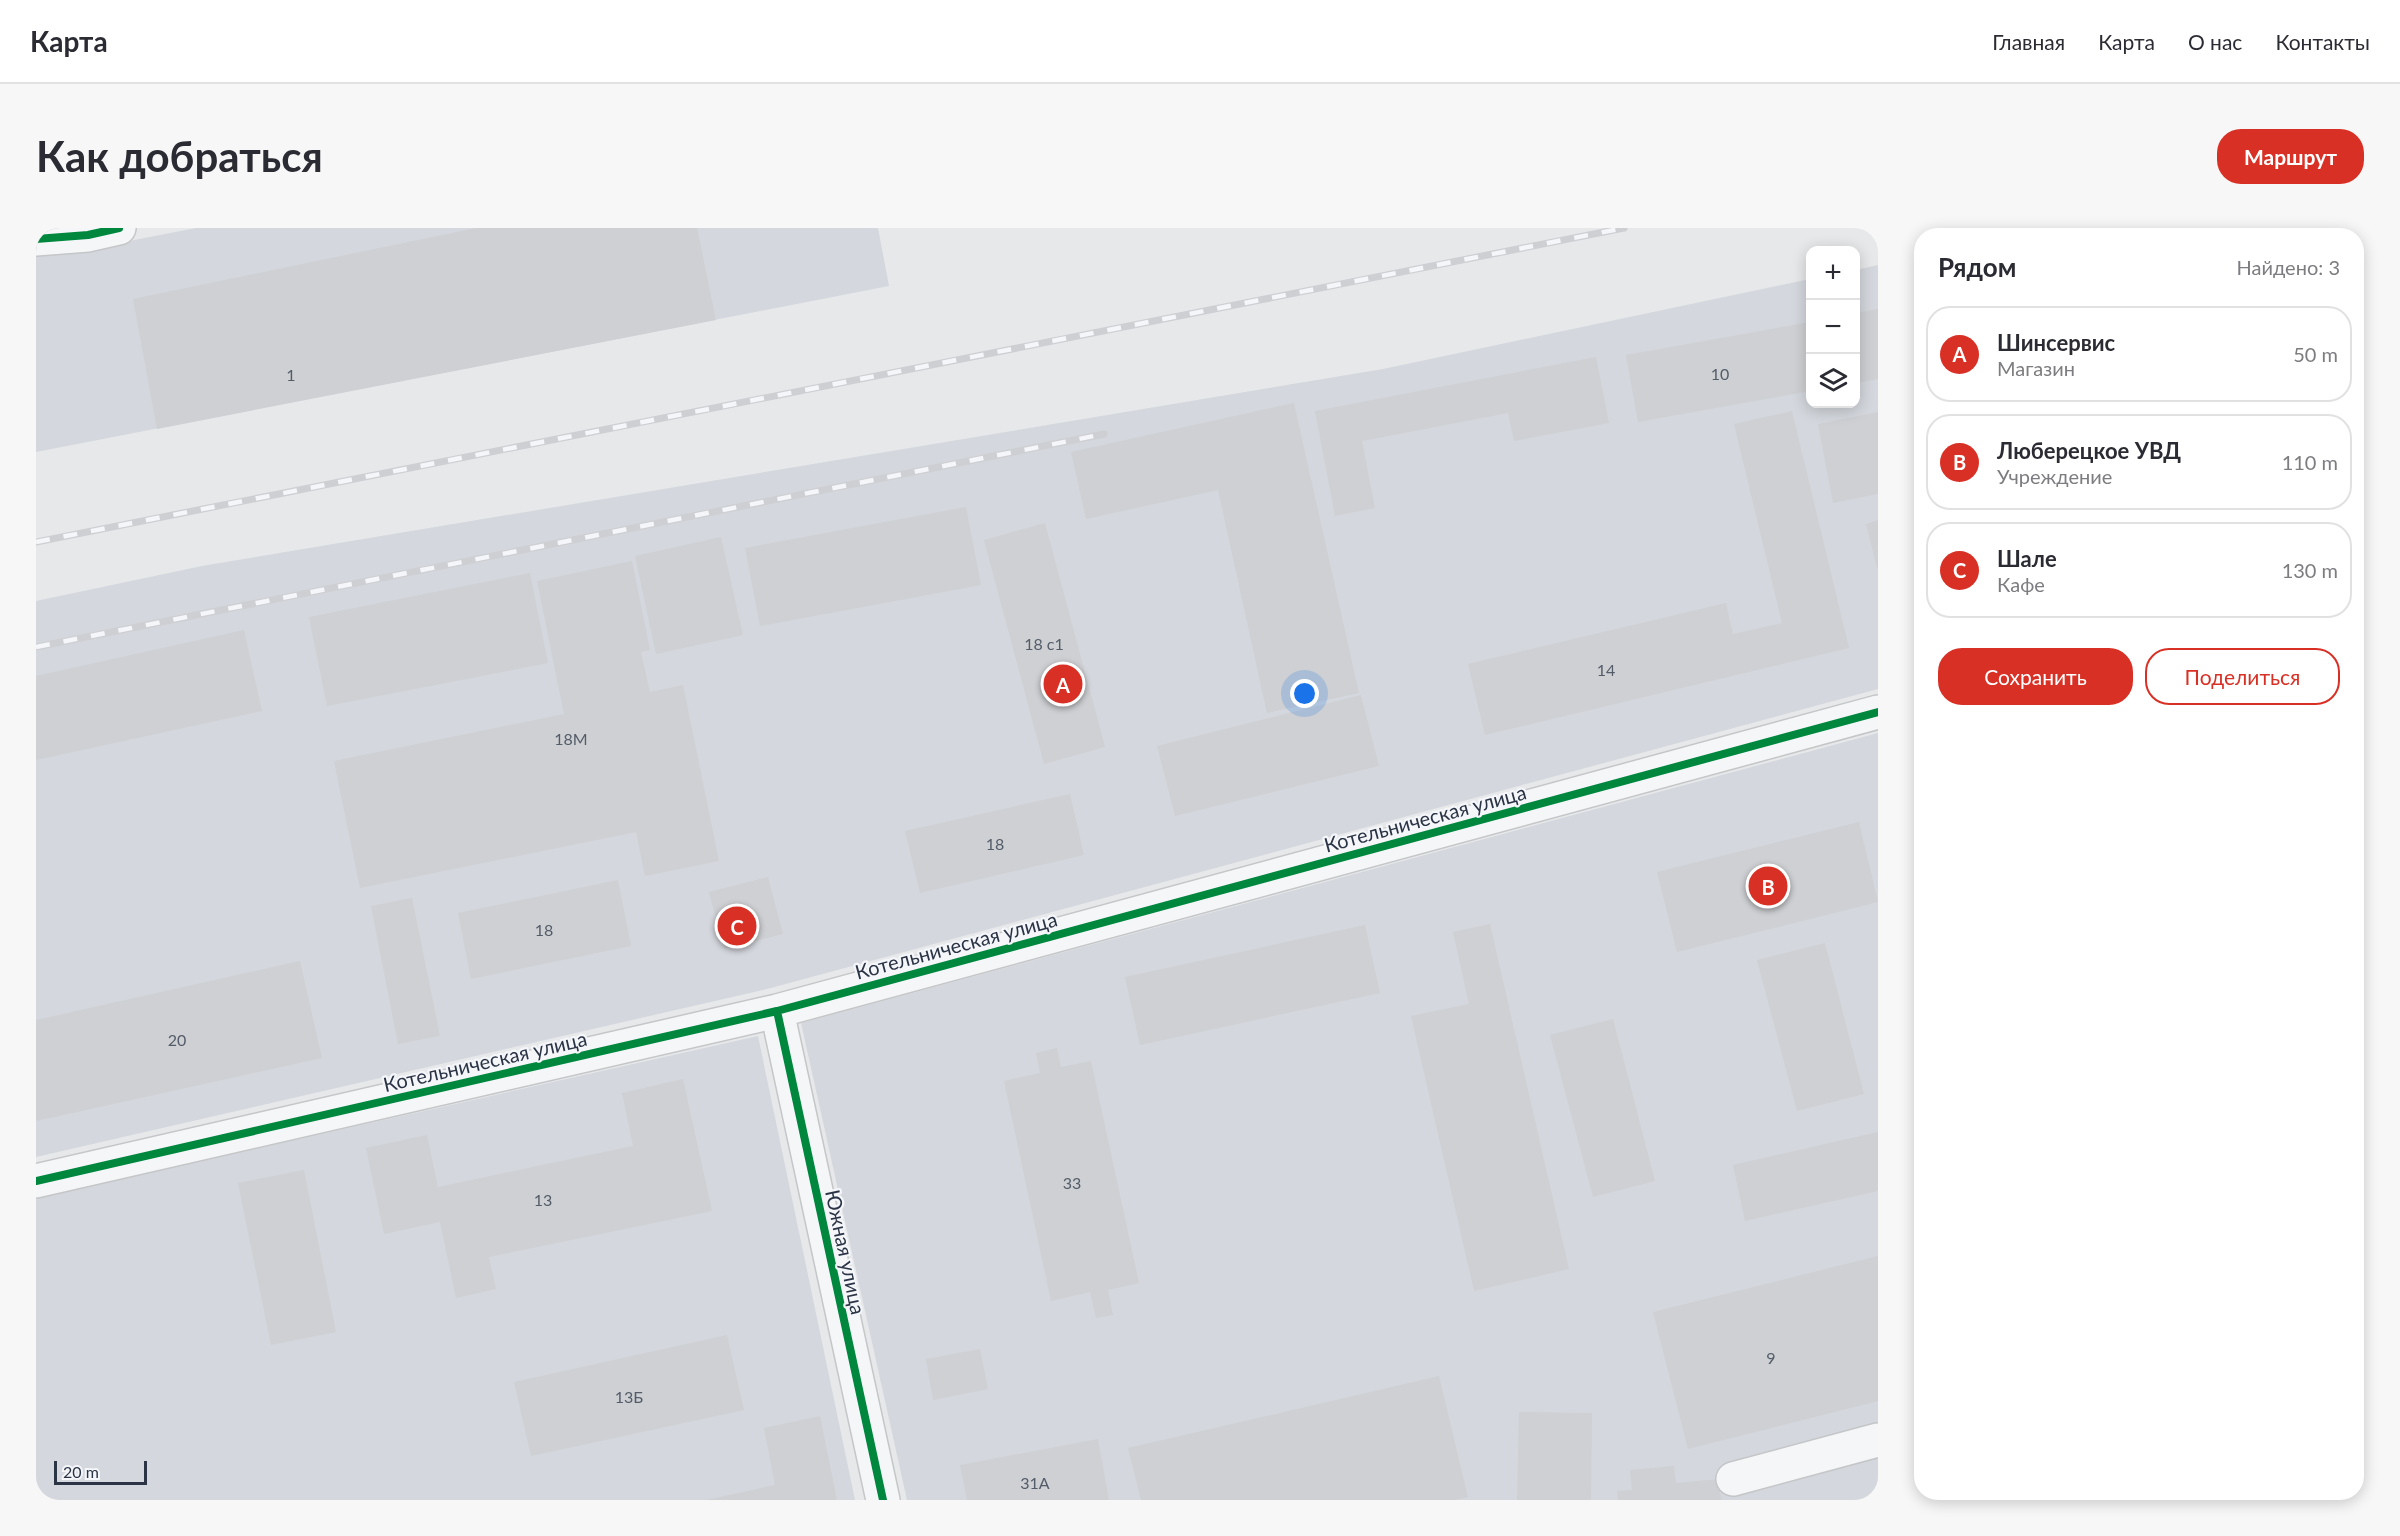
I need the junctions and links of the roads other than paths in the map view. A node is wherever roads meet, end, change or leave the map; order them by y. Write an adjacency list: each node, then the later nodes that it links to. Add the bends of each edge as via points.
1 (119, 228): 2 (street, via 88,236)
2 (36, 238)
3 (1878, 712): 4 (street, Котельническая улица)
4 (777, 1011): 5 (street, Котельническая улица); 8 (street, Южная улица)
5 (36, 1180)
6 (1878, 1440): 7 (street)
7 (1732, 1479)
8 (883, 1500)

